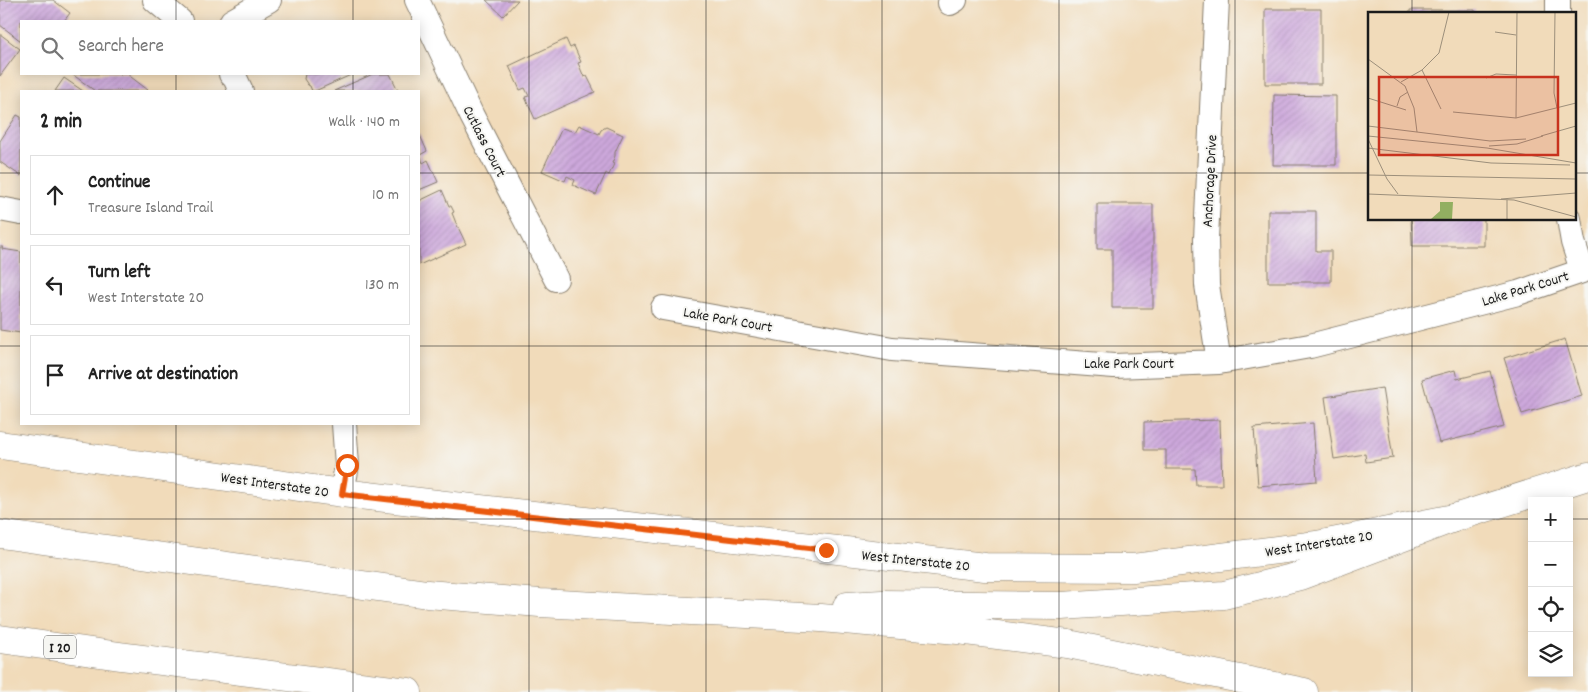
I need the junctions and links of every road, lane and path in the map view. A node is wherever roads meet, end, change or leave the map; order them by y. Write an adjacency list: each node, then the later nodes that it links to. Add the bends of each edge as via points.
1 (155, 0): 5 (street)
2 (269, 0): 6 (street)
3 (417, 0): 13 (street, Cutlass Court)
4 (1217, 0): 15 (street, Anchorage Drive, via 1206,239 1207,285)
5 (179, 20)
6 (234, 20)
7 (232, 75): 8 (street)
8 (241, 90)
9 (0, 209): 10 (street)
10 (20, 213)
11 (1569, 220): 12 (street, via 1573,242)
12 (1585, 269): 15 (street, Lake Park Court, via 1518,293 1310,346)
13 (556, 280)
14 (663, 308): 15 (street, Lake Park Court, via 892,349 1114,366)
15 (1219, 362)
16 (344, 425): 19 (street, via 347,465)
17 (8, 448): 19 (main road, West Interstate 20)
18 (1588, 476): 20 (main road, West Interstate 20)
19 (342, 494): 20 (main road, West Interstate 20, via 985,567 1132,568 1317,545)
20 (1454, 518): 22 (main road, via 1300,576 1224,595 1062,606 882,604)
21 (0, 534): 22 (main road, via 427,594)
22 (698, 612): 25 (main road, via 831,619 1068,644)
23 (0, 639): 24 (main road, I 20)
24 (408, 692)
25 (1304, 692)

